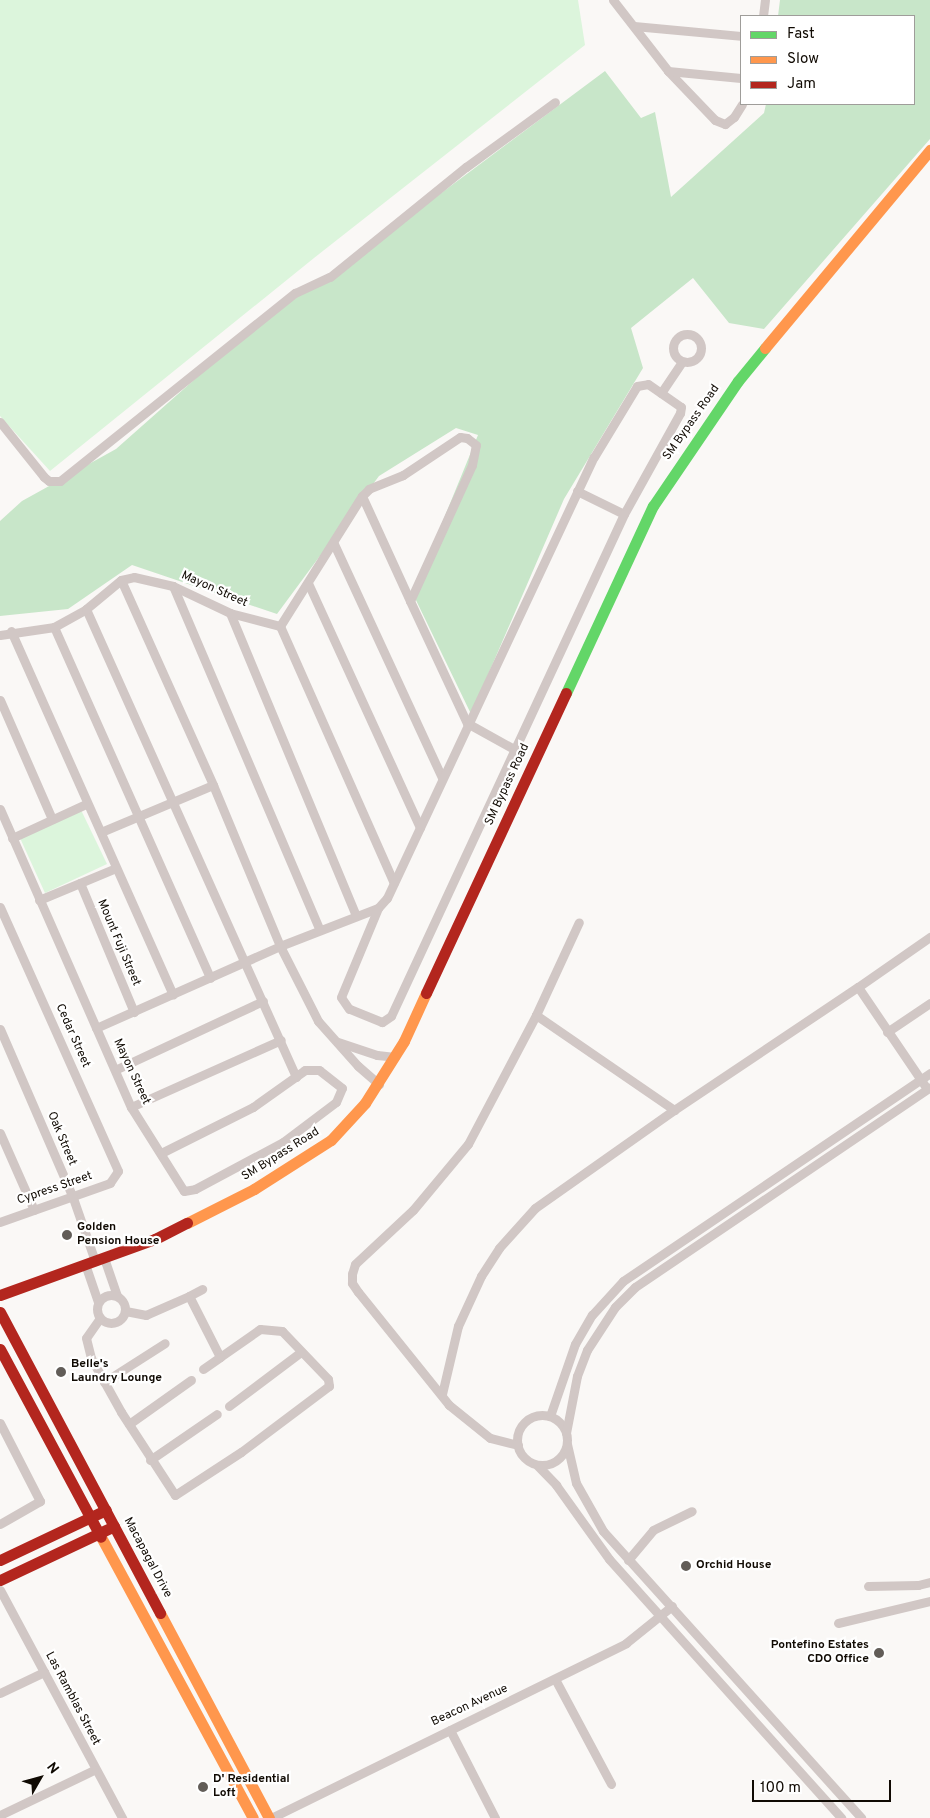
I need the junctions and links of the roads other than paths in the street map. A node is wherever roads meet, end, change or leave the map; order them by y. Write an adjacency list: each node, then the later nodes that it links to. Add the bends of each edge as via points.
1 (613, 0): 4 (street)
2 (765, 0): 3 (street)
3 (762, 15)
4 (634, 26): 5 (street); 6 (street)
5 (740, 36)
6 (668, 71): 7 (street); 9 (street, via 714,120 725,124)
7 (740, 78)
8 (554, 102): 13 (street, via 480,156 330,277 295,293 60,481 49,481 44,477)
9 (741, 105)
10 (930, 150): 65 (street, SM Bypass Road, via 738,382 653,506)
11 (682, 362): 12 (street)
12 (661, 393): 14 (street, via 648,384 637,386); 16 (street, via 682,410)
13 (0, 422)
14 (577, 491): 16 (street); 29 (street)
15 (362, 496): 17 (street); 21 (street); 21 (street, via 369,489 403,475 460,436 476,445 460,496)
16 (624, 514): 30 (street)
17 (334, 544): 19 (street); 31 (street)
18 (121, 580): 20 (street, Mayon Street, via 141,577); 22 (street); 32 (street)
19 (308, 583): 24 (street); 38 (street)
20 (173, 586): 23 (street, Mayon Street); 49 (street)
21 (410, 601): 29 (street)
22 (86, 609): 25 (street); 33 (street)
23 (230, 614): 24 (street, Mayon Street); 47 (street)
24 (280, 626): 43 (street)
25 (54, 627): 26 (street); 36 (street)
26 (11, 631): 27 (street); 34 (street)
27 (0, 635)
28 (0, 700): 37 (street)
29 (467, 723): 30 (street); 31 (street)
30 (514, 749): 46 (street, via 391,1016 382,1022 349,1008 341,997)
31 (442, 778): 38 (street)
32 (213, 785): 33 (street); 51 (street)
33 (173, 801): 36 (street); 52 (street)
34 (86, 804): 37 (street); 39 (street)
35 (0, 809): 40 (street, Mayon Street)
36 (140, 817): 39 (street); 53 (street)
37 (52, 819): 40 (street)
38 (420, 828): 43 (street)
39 (101, 832): 41 (street)
40 (12, 838): 44 (street, Mayon Street)
41 (116, 868): 42 (street); 55 (street)
42 (80, 883): 44 (street); 58 (street, Mount Fuji Street)
43 (394, 883): 46 (street)
44 (39, 900): 60 (street, Mayon Street)
45 (0, 907): 76 (street, Cedar Street, via 117,1167)
46 (378, 908): 47 (street)
47 (356, 914): 49 (street)
48 (579, 922): 59 (street)
49 (320, 930): 51 (street)
50 (930, 937): 54 (street)
51 (280, 946): 52 (street); 64 (street, via 318,1021)
52 (245, 961): 53 (street); 56 (street)
53 (210, 978): 55 (street)
54 (858, 987): 62 (street); 73 (street)
55 (173, 995): 58 (street)
56 (263, 1001): 63 (street); 66 (street)
57 (930, 1003): 62 (street)
58 (134, 1012): 60 (street)
59 (536, 1015): 73 (street); 96 (street, via 468,1144 414,1210 355,1264 352,1274 352,1282 358,1292)
60 (96, 1028): 66 (street, Mayon Street)
61 (0, 1029): 77 (street, Oak Street)
62 (887, 1032): 69 (street)
63 (281, 1040): 68 (street); 72 (street)
64 (338, 1042): 65 (street, via 377,1055); 70 (street, via 358,1066)
65 (395, 1057): 70 (street, SM Bypass Road)
66 (117, 1069): 72 (street, Mayon Street)
67 (930, 1073): 69 (street)
68 (296, 1077): 75 (street, via 252,1107); 75 (street, Mayon Street, via 312,1068 332,1078 342,1088 336,1102 283,1142 188,1192 178,1186)
69 (920, 1079): 71 (street); 99 (street, via 623,1281 592,1315 575,1344)
70 (380, 1084): 80 (street, SM Bypass Road, via 352,1119 308,1156 177,1229)
71 (929, 1088): 102 (street, via 635,1287 610,1313 587,1350 577,1376)
72 (131, 1106): 75 (street, Mayon Street)
73 (674, 1110): 96 (street, via 535,1208 499,1248 481,1276 458,1326)
74 (0, 1134): 78 (street)
75 (161, 1153)
76 (117, 1177): 77 (street, Cypress Street)
77 (73, 1198): 78 (street, Cypress Street); 80 (street, Oak Street)
78 (34, 1210): 79 (street, Cypress Street)
79 (0, 1222)
80 (95, 1261): 82 (street, SM Bypass Road); 83 (street); 85 (street)
81 (202, 1289): 84 (street)
82 (0, 1295)
83 (117, 1295): 85 (street, via 106,1295); 86 (street, via 125,1304)
84 (189, 1296): 86 (street, via 146,1315); 92 (street)
85 (98, 1302): 88 (street)
86 (126, 1311): 88 (street, via 115,1323)
87 (0, 1312): 107 (street, Macapagal Drive)
88 (100, 1318): 95 (street, via 86,1338)
89 (165, 1343): 95 (street)
90 (0, 1349): 109 (street)
91 (301, 1352): 92 (street, via 282,1331 267,1329 252,1334); 97 (street); 105 (street, via 328,1379 329,1386 241,1452 175,1495)
92 (220, 1357): 93 (street)
93 (203, 1369)
94 (191, 1380): 101 (street)
95 (104, 1382): 101 (street)
96 (442, 1394): 104 (street, via 457,1413 479,1430 502,1443)
97 (229, 1406)
98 (217, 1414): 105 (street)
99 (550, 1416): 102 (street); 104 (street, via 533,1417 523,1423 518,1433)
100 (0, 1423): 110 (street, via 38,1492 38,1505)
101 (128, 1424): 105 (street)
102 (566, 1432): 103 (street)
103 (567, 1444): 106 (street, via 554,1462); 114 (street, via 576,1483 603,1531)
104 (518, 1445): 106 (street, via 522,1456)
105 (150, 1460)
106 (537, 1465): 121 (street, via 556,1485 608,1560)
107 (106, 1510): 109 (street); 111 (street, Macapagal Drive)
108 (692, 1511): 114 (street, via 653,1530)
109 (89, 1518): 112 (street); 113 (street)
110 (0, 1524)
111 (114, 1526): 112 (street); 132 (street, Macapagal Drive)
112 (98, 1534): 115 (street); 131 (street)
113 (0, 1560)
114 (628, 1560): 120 (street)
115 (0, 1580)
116 (930, 1582): 117 (street)
117 (868, 1586)
118 (0, 1590): 123 (street, Las Ramblas Street)
119 (930, 1602): 122 (street)
120 (672, 1606): 121 (street, Beacon Avenue); 135 (street)
121 (659, 1617): 124 (street, Beacon Avenue, via 626,1644); 134 (street)
122 (838, 1622)
123 (44, 1672): 125 (street); 127 (street, Las Ramblas Street)
124 (555, 1680): 126 (street, Beacon Avenue); 128 (street)
125 (0, 1693)
126 (450, 1730): 132 (street, Beacon Avenue); 133 (street)
127 (94, 1770): 129 (street); 130 (street, Las Ramblas Street)
128 (611, 1784)
129 (0, 1815)
130 (122, 1818)
131 (253, 1818)
132 (270, 1818)
133 (495, 1818)
134 (841, 1818)
135 (861, 1818)

